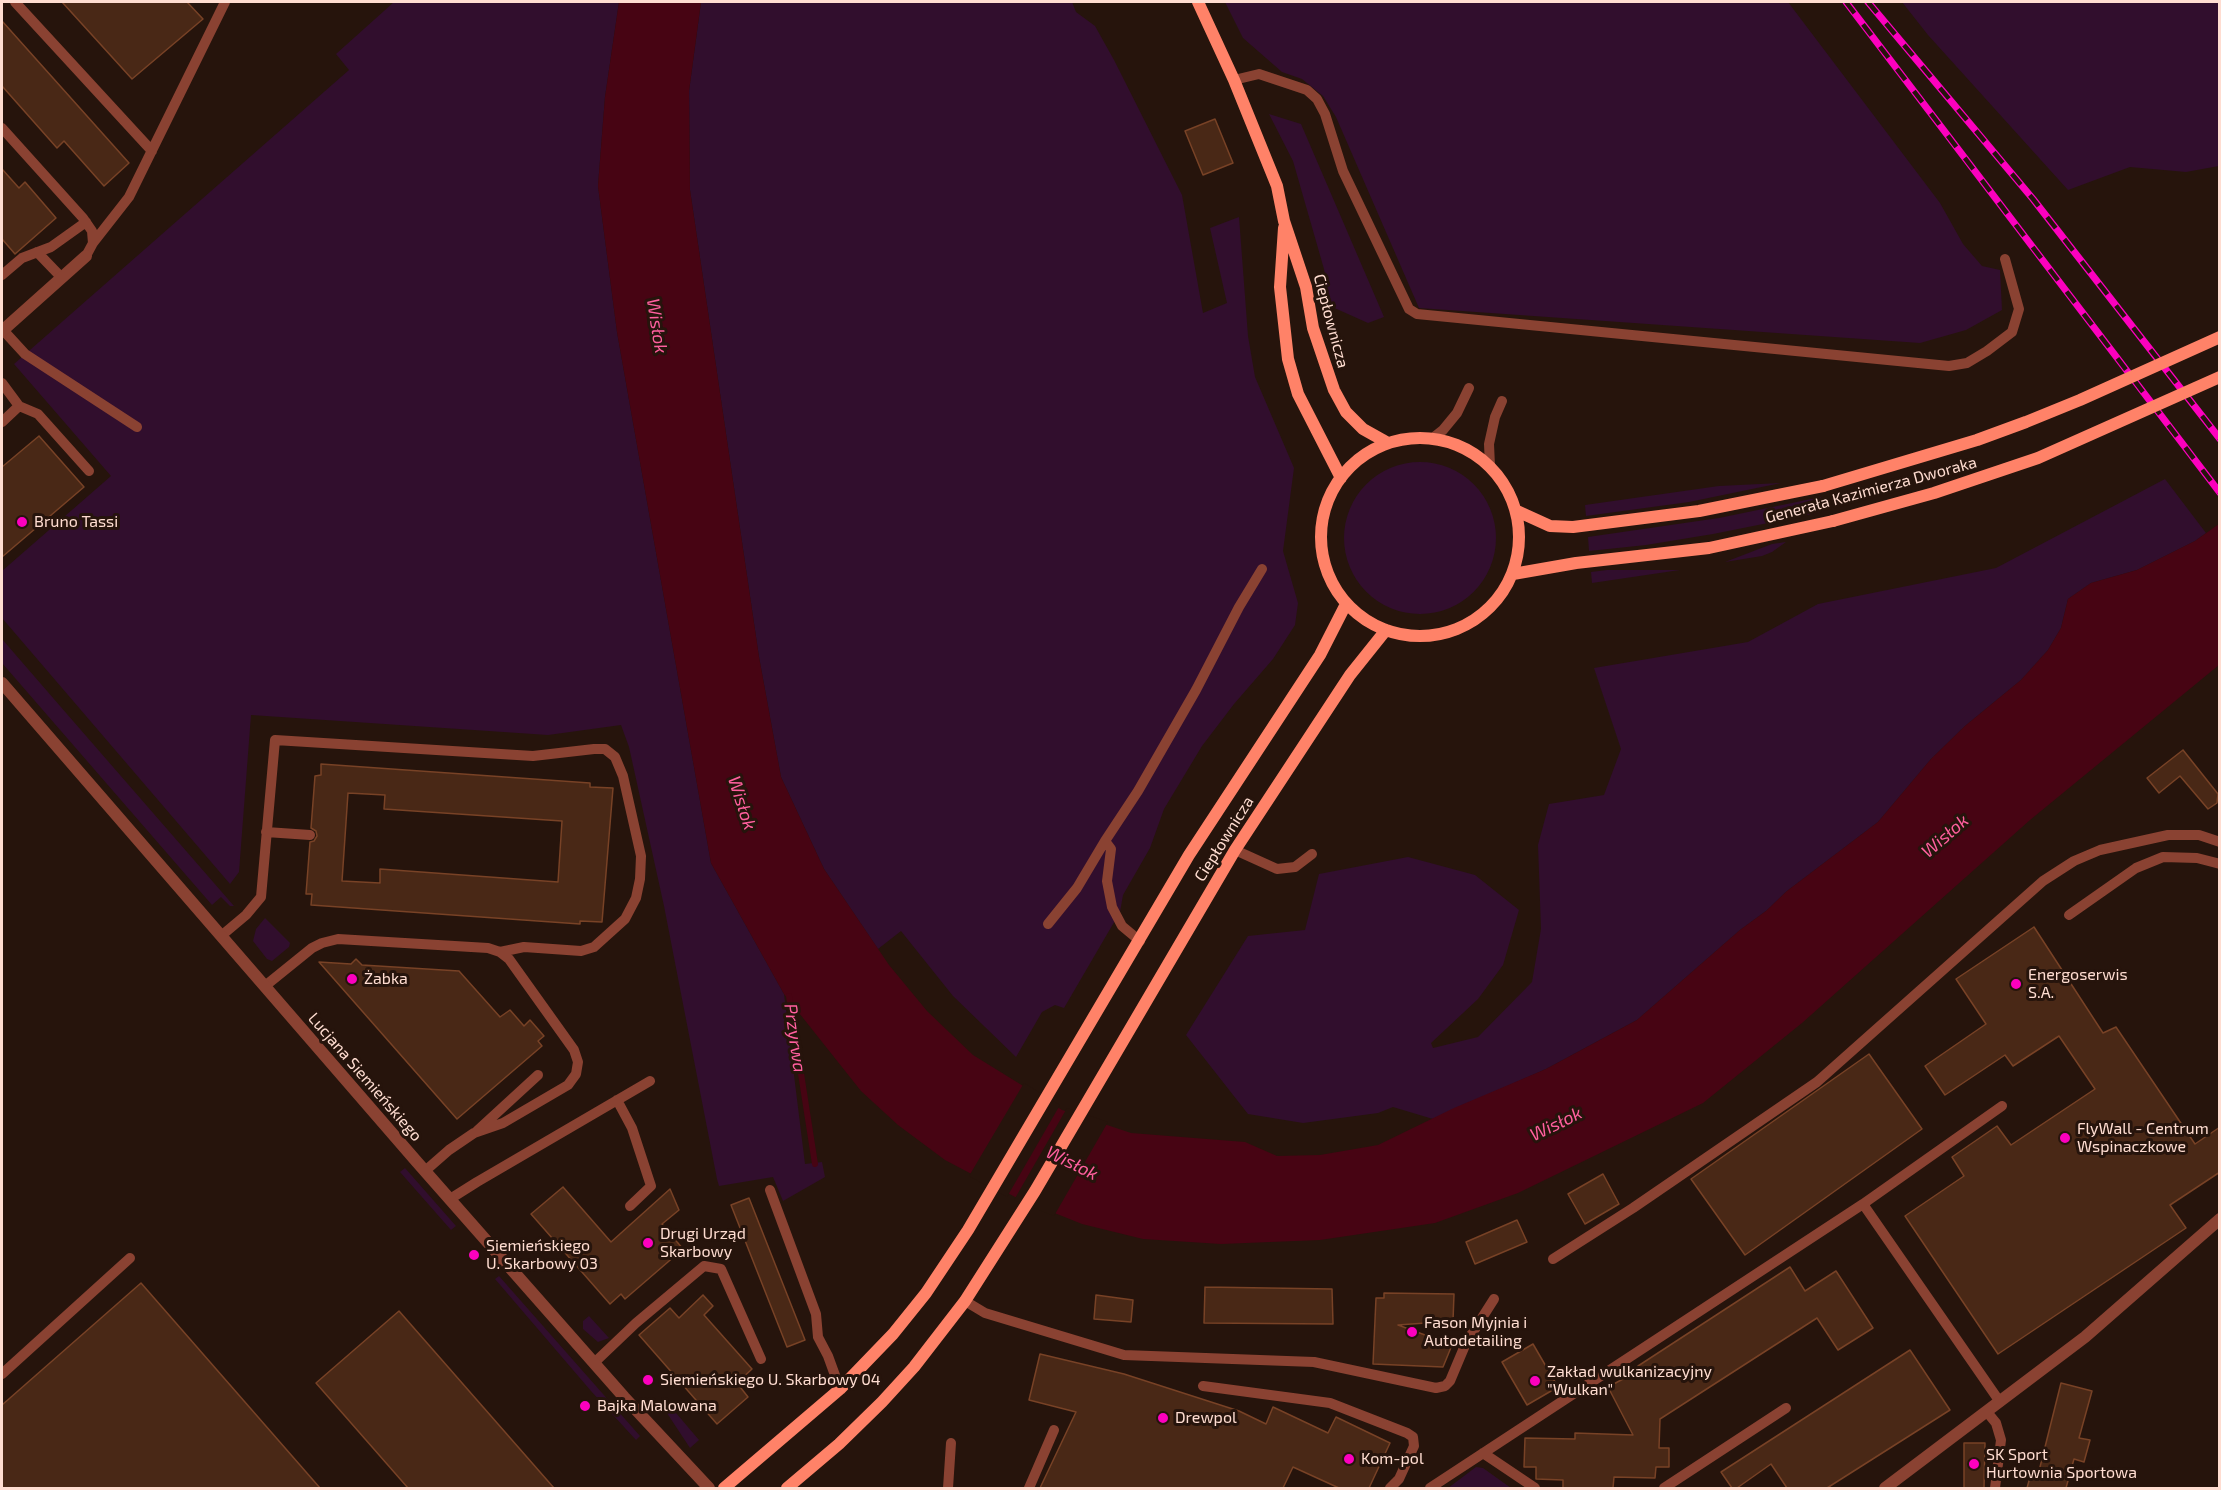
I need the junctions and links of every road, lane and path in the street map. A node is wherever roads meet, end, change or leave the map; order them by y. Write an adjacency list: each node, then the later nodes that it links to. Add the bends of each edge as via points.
1 (15, 2): 6 (lane)
2 (225, 2): 6 (lane)
3 (1198, 2): 4 (main road, Ciepłownicza)
4 (1234, 80): 7 (main road, Ciepłownicza, via 1277,186); 12 (lane, via 1258,74 1307,90 1317,99 1343,171 1409,309 1417,314 1949,366 1967,363 2012,332 2019,309)
5 (2, 128): 8 (lane)
6 (152, 151): 9 (lane, via 129,197)
7 (1284, 221): 25 (main road, Ciepłownicza, via 1334,390 1346,412 1363,429); 28 (main road, Ciepłownicza, via 1280,287 1288,359 1298,394)
8 (86, 222): 9 (lane); 10 (lane, via 51,247)
9 (93, 243): 11 (lane)
10 (37, 252): 13 (lane, via 22,258); 14 (lane)
11 (86, 256): 14 (street)
12 (2005, 259)
13 (2, 275)
14 (62, 278): 15 (street)
15 (2, 331): 23 (lane, via 25,354)
16 (2220, 337): 29 (main road, Generała Kazimierza Dworaka, bridge, via 2026,422 1823,486 1699,511 1573,527 1550,526)
17 (2220, 377): 31 (main road, Generała Kazimierza Dworaka, bridge, via 2038,458 1934,493 1833,521 1709,548)
18 (2, 383): 21 (lane)
19 (1469, 388): 24 (lane, via 1456,413)
20 (1502, 401): 26 (lane, via 1490,444)
21 (19, 406): 22 (lane); 27 (lane, via 38,414)
22 (2, 422)
23 (137, 427)
24 (1433, 438): 25 (main road); 26 (main road, via 1464,447)
25 (1388, 443): 28 (main road, via 1370,451)
26 (1490, 466): 29 (main road)
27 (89, 471)
28 (1341, 478): 32 (main road, via 1328,502 1322,529 1323,557 1331,583)
29 (1517, 511): 31 (main road, via 1519,553)
30 (1262, 568): 37 (lane, via 1138,791)
31 (1513, 574): 33 (main road, via 1498,600 1475,621 1447,633 1416,636)
32 (1346, 606): 33 (main road); 45 (main road, Ciepłownicza, via 1320,655 1190,855)
33 (1386, 630): 39 (main road, Ciepłownicza, via 1350,675)
34 (2, 683): 44 (street, Lucjana Siemieńskiego)
35 (266, 832): 36 (lane); 44 (lane, via 261,897); 46 (lane, via 275,740 533,756 605,749 615,757 623,776 641,856 636,898 625,919 594,947 581,951 524,947)
36 (310, 835)
37 (1105, 841): 43 (lane, via 1077,888); 45 (lane, via 1111,849 1107,881 1112,907 1122,926)
38 (2220, 842): 60 (lane, via 2199,835 2168,835 2100,850 2074,861 2043,881 1816,1082)
39 (1235, 850): 40 (lane, via 1277,869 1295,867); 62 (main road, Ciepłownicza, via 1000,1249)
40 (1312, 854)
41 (2220, 864): 42 (lane, via 2197,858 2163,857 2136,868)
42 (2069, 915)
43 (1048, 924)
44 (221, 936): 47 (street, Lucjana Siemieńskiego)
45 (1140, 941): 67 (main road, Ciepłownicza, via 968,1230 926,1293)
46 (500, 952): 47 (lane, via 488,948 338,939 312,948); 52 (lane, via 574,1050 578,1062 568,1085 503,1123)
47 (265, 986): 53 (street, Lucjana Siemieńskiego)
48 (538, 1075): 52 (lane)
49 (650, 1081): 50 (lane)
50 (617, 1100): 55 (lane); 57 (lane, via 632,1128 651,1186)
51 (2002, 1106): 56 (lane)
52 (474, 1133): 53 (lane)
53 (425, 1171): 55 (street, Lucjana Siemieńskiego)
54 (770, 1190): 67 (lane, via 816,1314 818,1337)
55 (450, 1200): 64 (street, Lucjana Siemieńskiego)
56 (1863, 1204): 68 (lane); 73 (lane)
57 (630, 1206)
58 (2220, 1219): 68 (street, via 2085,1337)
59 (130, 1257): 65 (lane)
60 (1553, 1259)
61 (1494, 1299): 62 (lane, via 1466,1343 1450,1381 1436,1388 1314,1362 1124,1355 985,1313)
62 (965, 1301): 76 (main road, Ciepłownicza, via 882,1402)
63 (761, 1359): 64 (lane, via 721,1269 704,1266)
64 (594, 1363): 74 (street, Lucjana Siemieńskiego)
65 (2, 1374)
66 (1203, 1386): 79 (lane, via 1330,1403 1407,1433 1413,1437 1414,1446 1399,1479)
67 (840, 1389): 75 (main road, Ciepłownicza)
68 (2000, 1402): 70 (street)
69 (1786, 1408): 82 (lane)
70 (1987, 1412): 83 (street); 84 (lane, via 1996,1423 2001,1440)
71 (1054, 1430): 78 (lane)
72 (951, 1443): 77 (lane)
73 (1483, 1453): 80 (lane); 81 (lane)
74 (709, 1488)
75 (724, 1488)
76 (787, 1488)
77 (948, 1488)
78 (1029, 1488)
79 (1390, 1488)
80 (1430, 1488)
81 (1535, 1488)
82 (1664, 1488)
83 (1885, 1488)
84 (1995, 1488)

